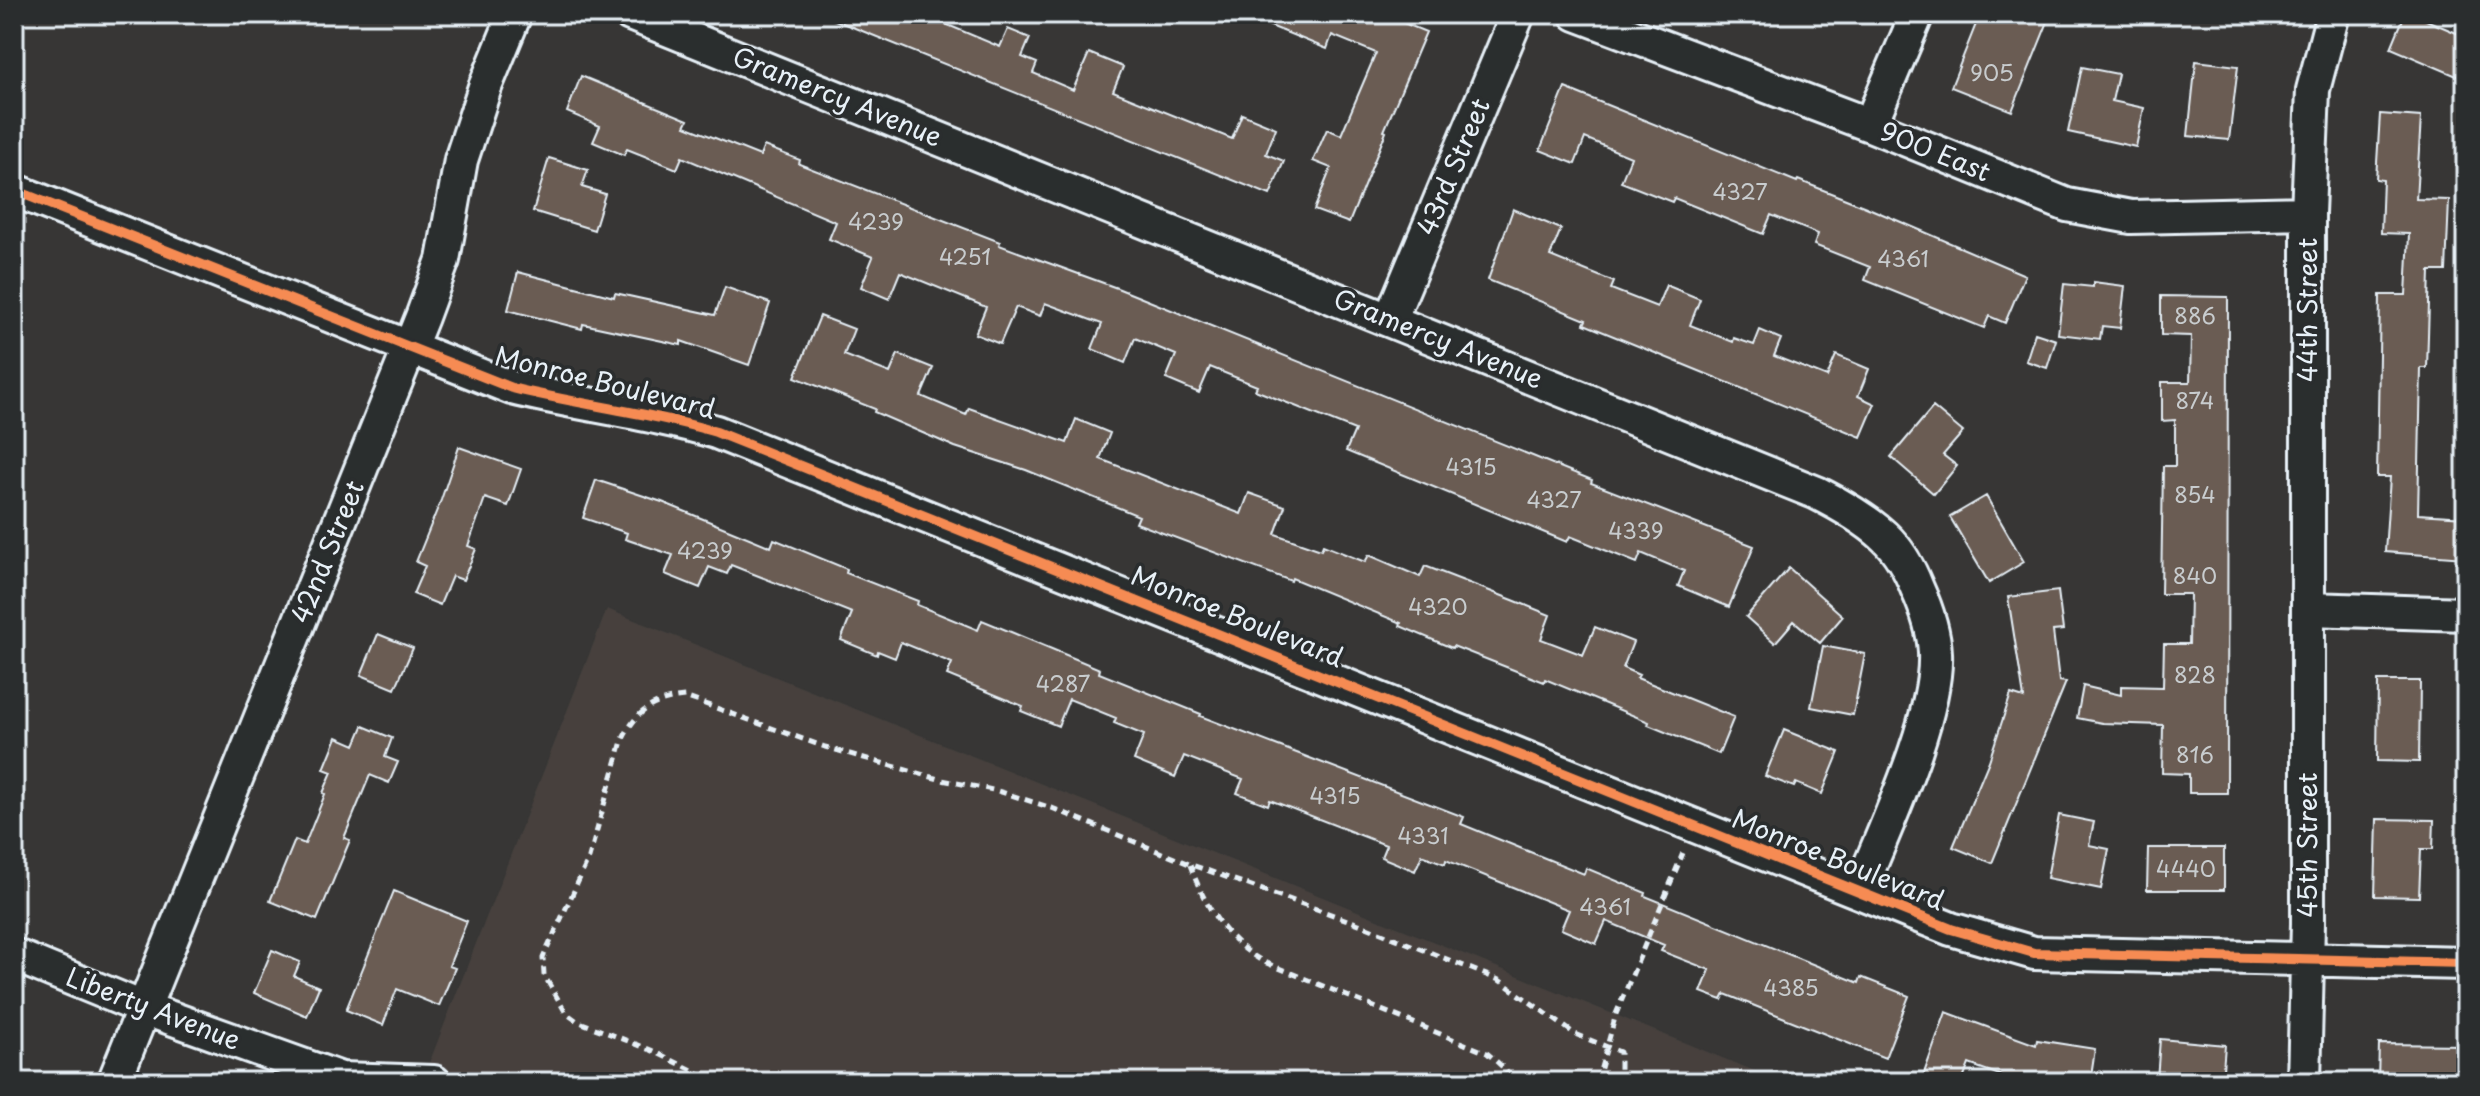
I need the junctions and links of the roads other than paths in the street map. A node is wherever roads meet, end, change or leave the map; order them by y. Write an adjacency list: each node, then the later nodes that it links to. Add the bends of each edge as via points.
1 (515, 14): 11 (street, 42nd Street, via 461,160 443,260)
2 (630, 14): 10 (street, Gramercy Avenue)
3 (1518, 14): 10 (street, 43rd Street)
4 (1576, 14): 7 (street, 900 East)
5 (1917, 14): 7 (street)
6 (2333, 14): 9 (street, 44th Street, via 2313,90)
7 (1870, 125): 9 (street, 900 East, via 2067,205 2131,217)
8 (14, 190): 11 (street, Monroe Boulevard)
9 (2308, 213): 12 (street, 44th Street)
10 (1390, 320): 14 (street, Gramercy Avenue, via 1817,493 1858,515 1887,539 1912,576 1928,614 1935,653 1916,747)
11 (410, 348): 14 (street, Monroe Boulevard, via 512,388 716,432); 18 (street, 42nd Street)
12 (2309, 609): 13 (street); 16 (street, 45th Street)
13 (2466, 614)
14 (1859, 892): 16 (street, Monroe Boulevard, via 1951,929 2034,953)
15 (14, 955): 18 (street, Liberty Avenue)
16 (2307, 960): 17 (street, Monroe Boulevard); 21 (street, 45th Street)
17 (2466, 963)
18 (143, 1008): 19 (street, 42nd Street); 20 (street, Liberty Avenue, via 341,1079)
19 (114, 1082)
20 (434, 1082)
21 (2304, 1082)

